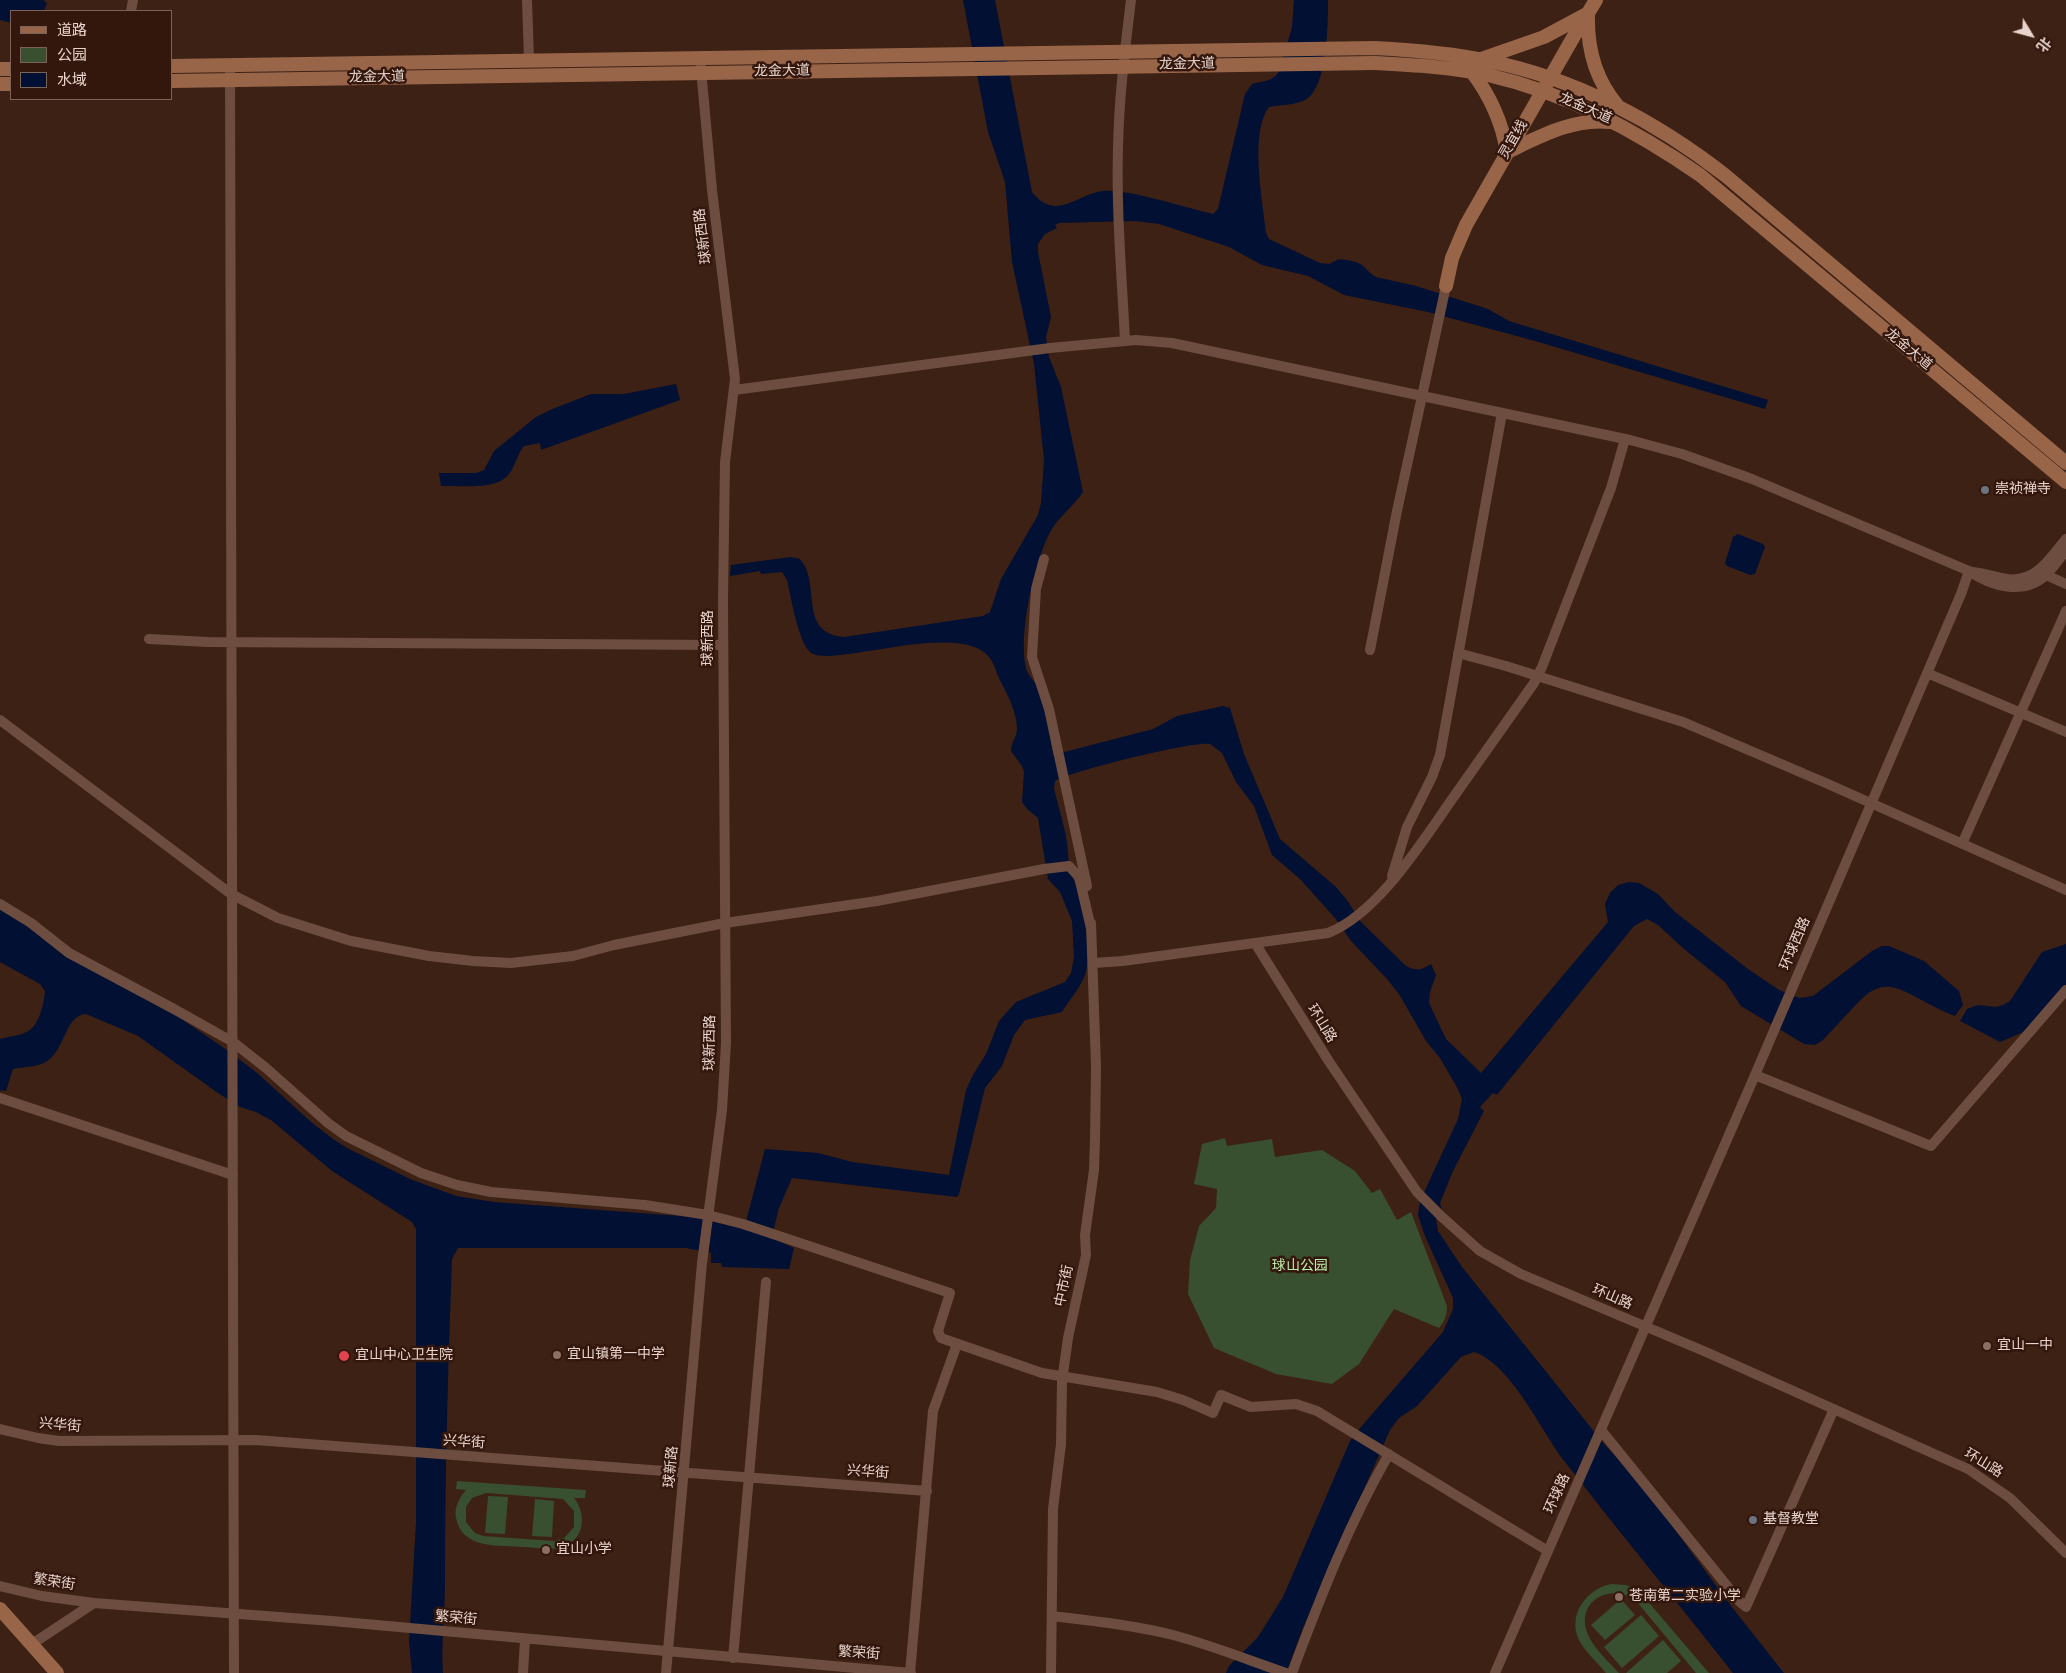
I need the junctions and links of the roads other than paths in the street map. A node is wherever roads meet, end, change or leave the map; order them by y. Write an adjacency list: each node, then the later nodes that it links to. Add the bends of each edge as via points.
1 (527, 0): 8 (street)
2 (1131, 0): 5 (street)
3 (1596, 0): 4 (main road, 灵宜线)
4 (1588, 14): 7 (main road, via 1544,37); 14 (main road, 灵宜线); 18 (main road, via 1589,42 1596,69 1606,90)
5 (1125, 52): 6 (main road, 龙金大道); 7 (main road, 龙金大道, via 1407,50); 11 (street)
6 (700, 58): 8 (main road, 龙金大道); 13 (street, 球新西路)
7 (1480, 59): 14 (main road, 龙金大道)
8 (530, 60): 9 (main road, 龙金大道)
9 (230, 65): 10 (main road, 龙金大道); 15 (street)
10 (172, 66)
11 (1123, 66): 12 (main road, 龙金大道, via 1406,64); 13 (main road, 龙金大道); 22 (street, via 1118,189)
12 (1472, 72): 17 (main road, 龙金大道); 20 (main road, via 1497,113)
13 (701, 73): 15 (main road, 龙金大道); 23 (street, 球新西路, via 734,363)
14 (1550, 78): 17 (main road, 灵宜线); 18 (main road, 龙金大道)
15 (230, 80): 16 (main road, 龙金大道); 37 (street)
16 (172, 81)
17 (1543, 91): 19 (main road, 龙金大道); 20 (main road, 灵宜线)
18 (1621, 109): 27 (main road, 龙金大道, via 1674,139 1721,172)
19 (1615, 122): 20 (main road, via 1587,122 1565,127); 28 (main road, 龙金大道, via 1666,151 1717,188)
20 (1508, 152): 21 (main road, 灵宜线, via 1459,240)
21 (1446, 286): 24 (street)
22 (1125, 341): 23 (street); 24 (street, via 1189,346)
23 (734, 390): 38 (street, 球新西路, via 725,462)
24 (1422, 395): 25 (street); 39 (street)
25 (1502, 412): 26 (street); 40 (street)
26 (1625, 439): 32 (street, via 1682,454 1752,479); 42 (street, via 1611,488)
27 (2066, 463)
28 (2066, 482)
29 (2066, 539): 32 (street, via 2041,569 2028,577 2012,580)
30 (2066, 551): 33 (street)
31 (1044, 559): 53 (street, via 1036,589 1031,649 1050,709 1091,907)
32 (1969, 571): 33 (street, via 1983,581 2012,587 2031,584); 41 (street, 环球西路)
33 (2046, 575): 34 (street)
34 (2066, 584)
35 (2066, 611): 43 (street)
36 (149, 639): 37 (street)
37 (232, 642): 38 (street); 50 (street)
38 (723, 645): 52 (street, 球新西路)
39 (1370, 650)
40 (1458, 653): 42 (street); 48 (street, via 1438,763 1407,827)
41 (1927, 673): 43 (street); 46 (street, 环球西路)
42 (1538, 676): 46 (street, via 1683,722); 48 (street)
43 (2021, 713): 45 (street); 47 (street)
44 (0, 720): 50 (street)
45 (2066, 732)
46 (1871, 803): 47 (street); 58 (street, 环球西路)
47 (1962, 844): 49 (street)
48 (1390, 882): 54 (street, via 1359,916 1340,928 1328,933)
49 (2066, 890)
50 (232, 895): 52 (street, via 278,918 351,941 492,963 558,959); 57 (street)
51 (0, 904): 57 (street, via 69,954)
52 (725, 923): 53 (street, via 877,901 1068,866 1079,877); 61 (street, 球新西路, via 725,1076)
53 (1092, 928): 55 (street, 中市街)
54 (1255, 943): 55 (street); 64 (street, 环山路, via 1328,1060 1417,1192 1442,1217 1480,1251 1505,1266)
55 (1093, 963): 66 (street, 中市街, via 1094,1170 1086,1255)
56 (2066, 990): 58 (street, via 1931,1146)
57 (232, 1042): 60 (street); 61 (street, via 337,1130 439,1180 491,1192 646,1205)
58 (1755, 1075): 64 (street, 环球西路)
59 (3, 1100): 60 (street)
60 (233, 1175): 70 (street)
61 (708, 1218): 62 (street, 球新西路); 65 (street, via 743,1224 950,1293 938,1331 941,1338)
62 (702, 1263): 72 (street, 球新路)
63 (766, 1282): 73 (street)
64 (1646, 1326): 67 (street, 环山路); 69 (street, 环球路)
65 (957, 1344): 66 (street, via 1026,1368); 74 (street, via 933,1411)
66 (1063, 1376): 71 (street, via 1157,1392 1213,1413 1221,1395 1251,1407 1296,1404 1318,1411); 81 (street, 中市街, via 1061,1444 1053,1509)
67 (1834, 1409): 69 (street, via 1746,1607); 76 (street, 环山路, via 1982,1478 2020,1507)
68 (0, 1429): 70 (street, 兴华街, via 68,1442)
69 (1600, 1431): 75 (street, 环球路)
70 (234, 1439): 72 (street, 兴华街); 80 (street)
71 (1386, 1453): 75 (street); 94 (street)
72 (685, 1474): 73 (street, 兴华街); 84 (street, 球新路)
73 (749, 1478): 74 (street, 兴华街); 85 (street)
74 (927, 1492): 91 (street)
75 (1548, 1551): 95 (street, 环球路)
76 (2066, 1553)
77 (0, 1586): 78 (street, 繁荣街)
78 (94, 1603): 80 (street, 繁荣街); 83 (street)
79 (0, 1609): 83 (main road)
80 (234, 1614): 82 (street, 繁荣街); 88 (street)
81 (1052, 1616): 92 (street, 中市街); 93 (street, via 1150,1630 1194,1641)
82 (525, 1640): 84 (street, 繁荣街); 89 (street)
83 (32, 1644): 87 (main road)
84 (668, 1652): 85 (street, 繁荣街); 90 (street, 球新路)
85 (733, 1658): 86 (street, 繁荣街)
86 (839, 1670): 91 (street, 繁荣街)
87 (57, 1673)
88 (234, 1673)
89 (523, 1673)
90 (666, 1673)
91 (910, 1673)
92 (1051, 1673)
93 (1286, 1673)
94 (1292, 1673)
95 (1495, 1673)

